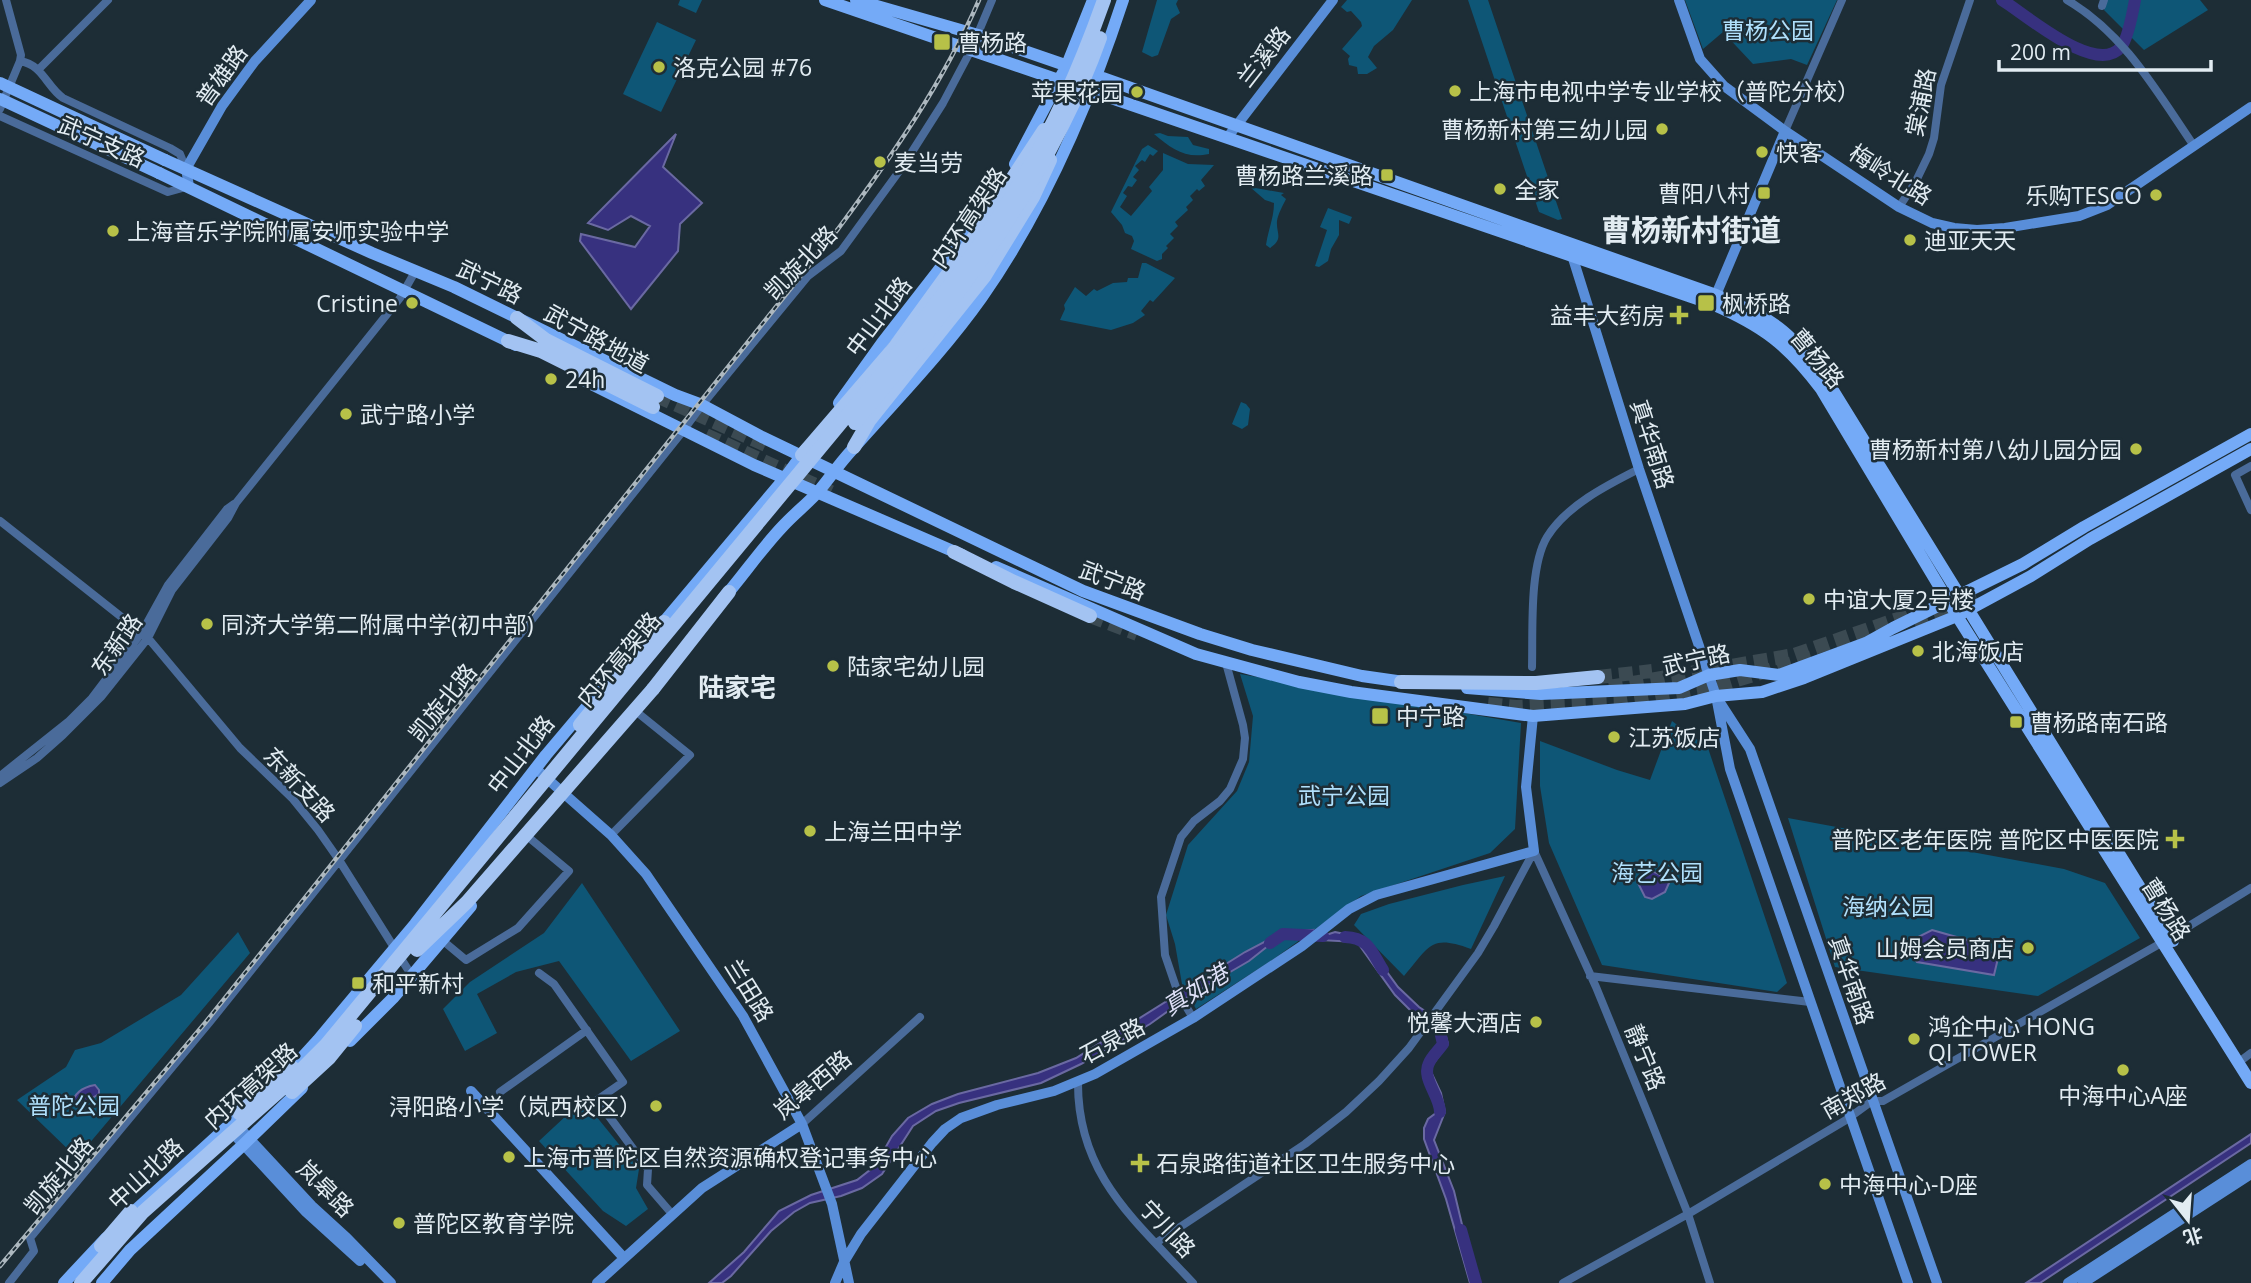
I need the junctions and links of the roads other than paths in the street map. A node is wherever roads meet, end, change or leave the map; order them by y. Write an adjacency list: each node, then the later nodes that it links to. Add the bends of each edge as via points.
1 (6, 0): 18 (street)
2 (108, 0): 20 (street)
3 (311, 0): 34 (street, 普雄路, via 238,83)
4 (825, 0): 17 (main road, 曹杨路)
5 (856, 0): 16 (main road, 曹杨路)
6 (992, 0): 16 (street, 凯旋北路)
7 (1093, 0): 19 (main road, 中山北路)
8 (1104, 0): 26 (highway, 内环高架路, bridge)
9 (1113, 0): 26 (highway, 内环高架路, bridge, via 1093,59)
10 (1124, 0): 21 (main road, 中山北路)
11 (1332, 0): 30 (street, 兰溪路)
12 (1679, 0): 31 (street, 梅岭北路, via 1700,59 1724,86)
13 (1842, 0): 31 (street)
14 (1970, 0): 36 (street, 棠浦路, via 1941,85 1929,153)
15 (2067, 0): 33 (street, via 2126,49)
16 (978, 35): 17 (street, 凯旋北路); 19 (main road, 曹杨路)
17 (971, 50): 22 (main road, 曹杨路); 44 (street, 凯旋北路, via 903,166 841,251 808,276)
18 (20, 61): 20 (street, 武宁支路); 28 (street)
19 (1067, 65): 21 (main road, 曹杨路); 22 (main road, 中山北路)
20 (39, 69): 34 (street, 武宁支路, via 60,96 170,148 180,154)
21 (1097, 76): 24 (main road, 中山北路); 30 (main road, 曹杨路)
22 (1060, 81): 24 (main road, 曹杨路); 49 (main road, 中山北路, via 986,209)
23 (0, 83): 34 (main road, 武宁路, bridge)
24 (1091, 92): 32 (main road, 曹杨路); 47 (main road, 中山北路, via 1032,216 982,296 929,364)
25 (0, 99): 35 (main road, 武宁路, bridge)
26 (1068, 103): 47 (highway, bridge, via 1033,197 1007,241); 49 (highway, bridge, via 894,348); 80 (highway, 内环高架路, bridge, via 990,229 892,362); 85 (highway, 内环高架路, bridge, via 1010,220 942,315)
27 (2251, 107): 33 (street, 梅岭北路)
28 (0, 109)
29 (0, 116): 35 (street, 武宁支路, via 168,192)
30 (1235, 126): 32 (street, 兰溪路); 37 (main road, 曹杨路)
31 (1785, 131): 36 (street, 梅岭北路); 41 (street)
32 (1227, 138): 38 (main road, 曹杨路)
33 (2194, 146): 36 (street, 梅岭北路, via 2107,205 2079,216 1977,230 1933,223)
34 (186, 169): 35 (street); 39 (main road, 武宁路)
35 (189, 186): 40 (main road, 武宁路)
36 (1899, 207)
37 (1568, 243): 38 (street, 真华南路); 41 (main road, 曹杨路)
38 (1573, 258): 41 (main road, 曹杨路); 51 (street, 真华南路)
39 (416, 270): 40 (street, 东新路); 42 (main road, 武宁路)
40 (405, 291): 43 (main road, 武宁路); 63 (street, 东新路, via 168,585)
41 (1714, 300): 59 (main road, 曹杨路, via 1750,310 1782,330 1808,357 1829,384)
42 (517, 318): 43 (highway, 武宁路地道, via 546,340 655,401); 44 (main road, 武宁路)
43 (508, 341): 45 (main road, 武宁路)
44 (702, 405): 45 (street, 凯旋北路); 49 (main road, 武宁路)
45 (683, 431): 53 (main road, 武宁路); 79 (street, 凯旋北路)
46 (2251, 434): 59 (main road, 武宁路)
47 (854, 447): 52 (main road, 中山北路)
48 (2251, 449): 60 (main road, 武宁路)
49 (802, 455): 52 (main road, 武宁路); 53 (main road, 中山北路)
50 (2251, 466): 55 (street, via 2235,475)
51 (1639, 469): 65 (street, via 1577,507 1547,537 1535,582); 66 (street, 真华南路)
52 (833, 471): 54 (main road, 中山北路); 68 (main road, 武宁路, via 1060,581 1140,613 1252,650)
53 (784, 479): 54 (main road, 武宁路); 62 (main road, 中山北路)
54 (818, 492): 57 (main road, 武宁路); 58 (main road, 中山北路, via 782,527)
55 (2251, 510)
56 (0, 521): 63 (street, 东新支路)
57 (954, 552): 61 (highway); 64 (main road, 武宁路)
58 (729, 592): 75 (main road, 中山北路); 85 (highway, bridge, via 653,689 467,902)
59 (1954, 599): 60 (main road, 曹杨路); 66 (main road, 武宁路, via 1866,643 1779,675 1741,670)
60 (1962, 613): 69 (main road, 武宁路, via 1804,678 1762,692); 83 (main road, 曹杨路, via 2123,859)
61 (1090, 616)
62 (664, 622): 72 (main road, 中山北路); 80 (highway, bridge, via 508,815)
63 (145, 635): 73 (street, 东新路, via 68,722); 74 (street, 东新路, via 85,714 37,758); 79 (street, 东新支路, via 240,748 303,810)
64 (1226, 663): 71 (main road, 武宁路, via 1351,692); 91 (street, via 1243,724 1243,759 1230,789 1181,837 1161,897 1165,955 1178,993)
65 (1532, 667)
66 (1709, 675): 68 (main road, 武宁路, via 1679,688 1541,694); 69 (street, 真华南路)
67 (1598, 677): 68 (highway, via 1524,683)
68 (1401, 682)
69 (1716, 696): 71 (main road, 武宁路, via 1685,704); 89 (street, 真华南路, via 1730,769); 99 (street, 真华南路, via 1751,749)
70 (638, 713): 76 (street, via 692,757)
71 (1533, 716): 78 (street, via 1526,787)
72 (535, 768): 75 (street, 兰田路); 84 (main road, 中山北路)
73 (0, 776)
74 (0, 783)
75 (563, 791): 76 (street, 兰田路); 77 (main road, 中山北路)
76 (611, 835): 102 (street, 兰田路, via 657,889 730,996)
77 (527, 836): 82 (main road, 中山北路); 82 (street, via 569,871 509,935 466,960)
78 (1534, 851): 88 (street, 静宁路); 91 (street, 石泉路, via 1376,895); 108 (street, via 1494,926 1409,1048 1379,1081 1346,1112 1275,1164)
79 (339, 860): 84 (street, 东新支路); 112 (street, 凯旋北路, via 30,1238 34,1251)
80 (472, 869): 93 (highway, 内环高架路, bridge)
81 (2251, 887): 83 (street, 南郑路)
82 (442, 940): 87 (main road, 中山北路)
83 (2167, 940): 94 (main road, 曹杨路); 99 (street, 南郑路, via 1882,1101)
84 (394, 948): 87 (street, 东新支路); 101 (main road, 中山北路, via 302,1059)
85 (417, 950): 116 (highway, 内环高架路, bridge, via 329,1058 152,1216)
86 (539, 973): 92 (street, via 554,984)
87 (412, 976): 103 (main road, 中山北路)
88 (1590, 976): 89 (street); 107 (street, 静宁路)
89 (1810, 1002): 100 (street, 真华南路)
90 (920, 1017): 102 (street, 岚皋西路)
91 (1193, 1018): 95 (street, 石泉路)
92 (587, 1030): 98 (street); 106 (street, via 623,1082 597,1100 648,1169 647,1185)
93 (327, 1045): 114 (highway, bridge, via 276,1080 144,1198); 115 (highway, 内环高架路, bridge, via 143,1212)
94 (2246, 1060): 96 (main road, 曹杨路)
95 (1078, 1082): 108 (street, 宁川路, via 1083,1131 1094,1163 1116,1200); 110 (street, 石泉路, via 979,1110 945,1129)
96 (2251, 1083)
97 (471, 1091): 109 (street)
98 (500, 1092)
99 (1872, 1101): 100 (street, 南郑路); 127 (street, 真华南路)
100 (1850, 1117): 107 (street, 南郑路); 126 (street, 真华南路)
101 (230, 1123): 103 (street, 岚皋路); 113 (main road, 中山北路, via 100,1243)
102 (802, 1124): 106 (street, 岚皋西路, via 712,1180); 110 (street, 兰田路, via 832,1204)
103 (247, 1142): 117 (main road, 中山北路, via 130,1250); 118 (street, 岚皋路, via 306,1212); 119 (street, 岚皋路)
104 (2251, 1164): 111 (street)
105 (2251, 1174): 111 (street)
106 (672, 1214): 109 (street, 岚皋西路)
107 (1688, 1214): 124 (street, 南郑路); 125 (street, 静宁路)
108 (1156, 1243): 123 (street, 宁川路)
109 (624, 1258): 120 (street, 岚皋西路)
110 (844, 1262): 121 (street, 石泉路); 122 (street, 兰田路)
111 (2078, 1281)
112 (9, 1283)
113 (64, 1283)
114 (72, 1283)
115 (81, 1283)
116 (93, 1283)
117 (102, 1283)
118 (381, 1283)
119 (391, 1283)
120 (597, 1283)
121 (835, 1283)
122 (849, 1283)
123 (1193, 1283)
124 (1563, 1283)
125 (1710, 1283)
126 (1908, 1283)
127 (1937, 1283)

